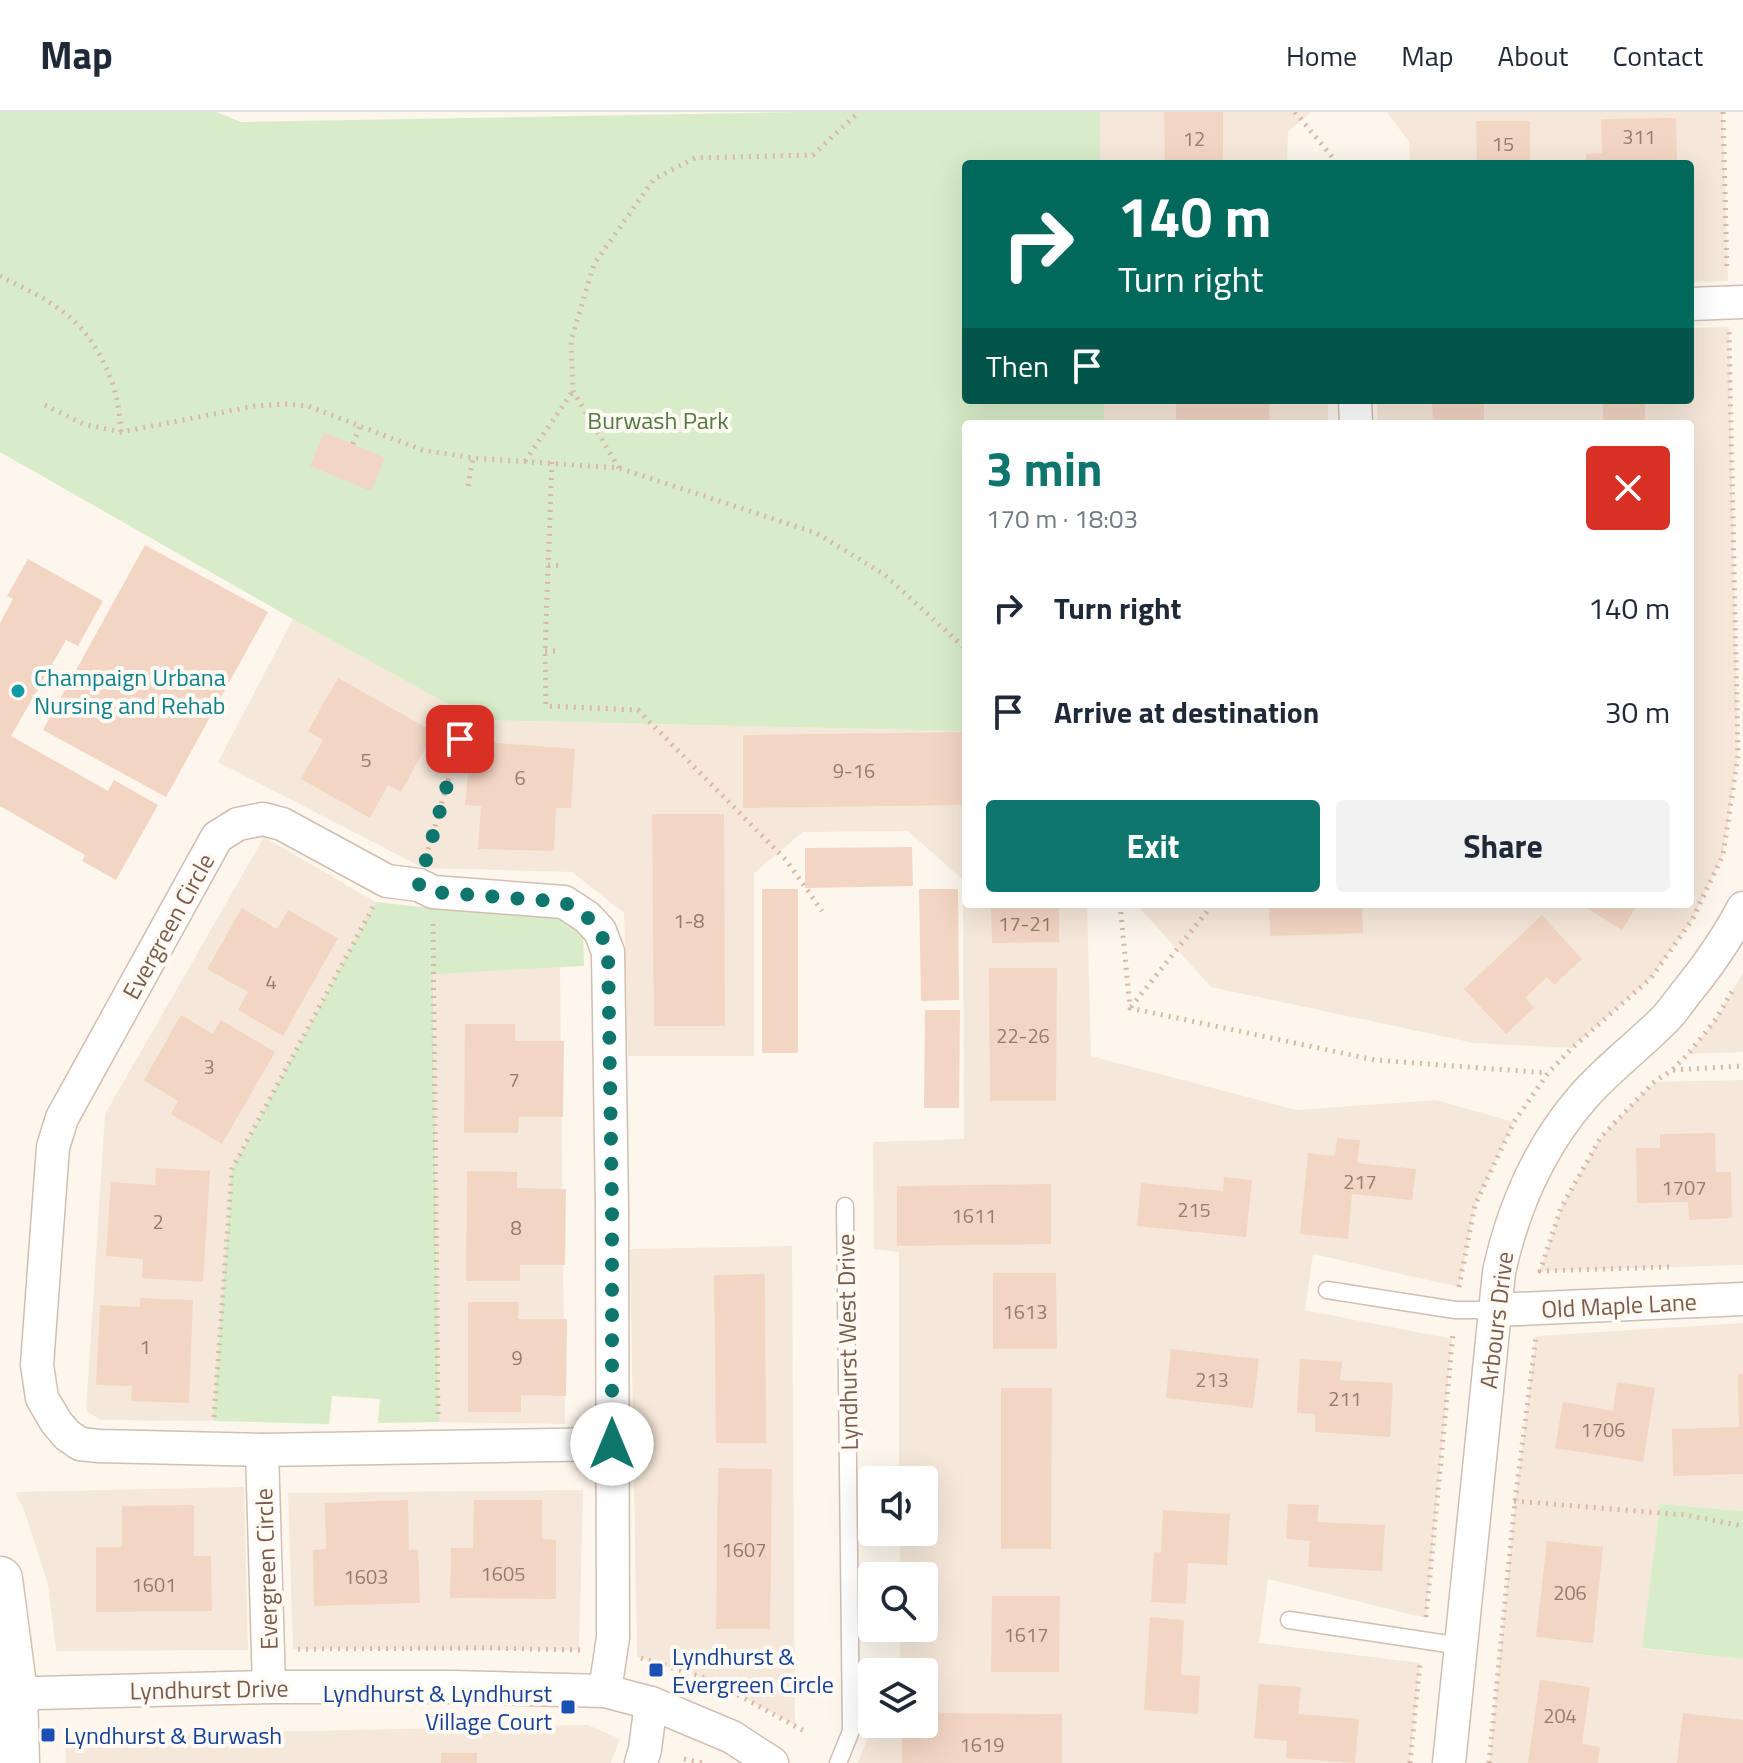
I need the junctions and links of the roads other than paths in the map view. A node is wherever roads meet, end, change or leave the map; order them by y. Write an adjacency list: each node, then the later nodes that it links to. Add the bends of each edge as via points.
1 (1733, 303): 2 (street)
2 (1694, 304)
3 (1743, 908): 7 (street, Arbours Drive, via 1673,1010 1581,1098 1545,1150 1507,1237)
4 (845, 1206): 20 (lane, Lyndhurst West Drive, via 851,1731)
5 (1327, 1290): 7 (lane, via 1455,1310)
6 (1743, 1299): 7 (street, Old Maple Lane)
7 (1495, 1310): 12 (street, Arbours Drive)
8 (612, 1444): 9 (street, Evergreen Circle); 9 (street, Evergreen Circle, via 608,952 600,931 564,902 387,881 282,824 263,819 238,824 217,837 62,1118 53,1147 37,1365 42,1398 56,1422 80,1444); 14 (street, Evergreen Circle, via 613,1637)
9 (262, 1450): 13 (street, Evergreen Circle)
10 (0, 1579): 15 (street)
11 (1289, 1620): 12 (lane)
12 (1461, 1646): 21 (street, Arbours Drive)
13 (269, 1687): 14 (street, Lyndhurst Drive); 15 (street, Lyndhurst Drive)
14 (605, 1691): 16 (street, Lyndhurst Drive)
15 (8, 1694): 17 (street)
16 (651, 1703): 18 (street); 19 (street, Lyndhurst Drive, via 732,1737)
17 (17, 1763)
18 (641, 1763)
19 (772, 1763)
20 (838, 1763)
21 (1449, 1763)

